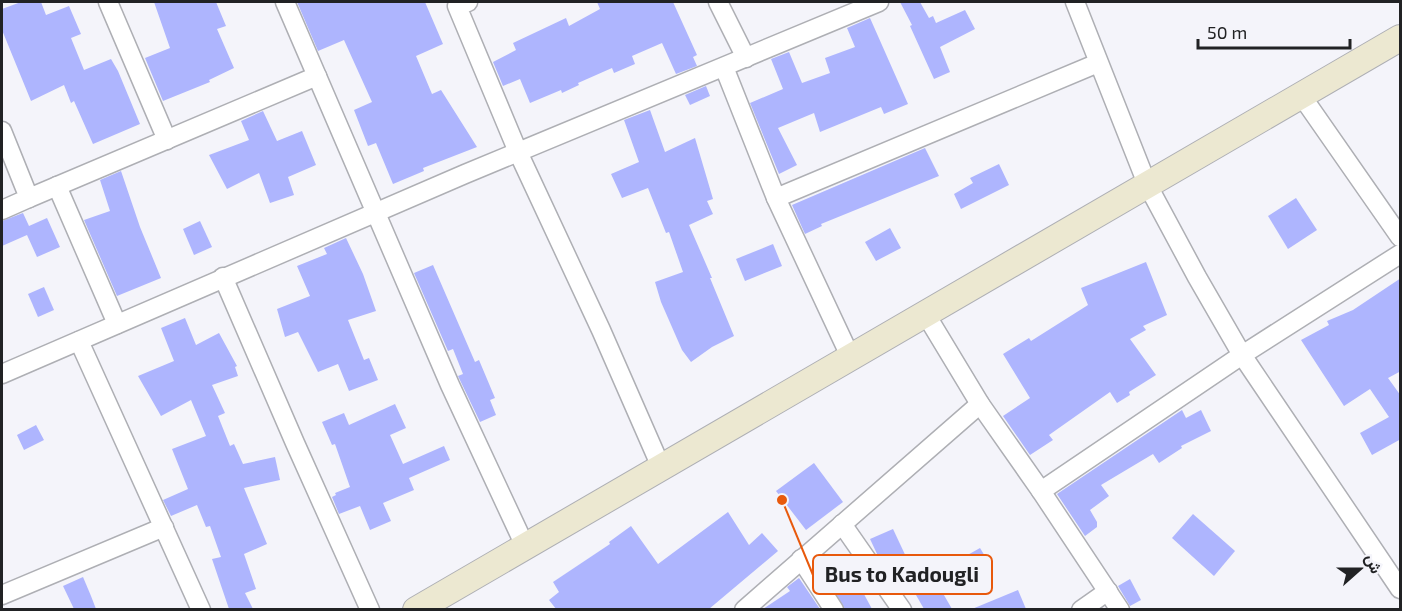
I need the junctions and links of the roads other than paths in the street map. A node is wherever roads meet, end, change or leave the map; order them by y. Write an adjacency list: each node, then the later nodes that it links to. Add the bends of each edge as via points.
1 (108, 2): 14 (street)
2 (285, 2): 11 (street)
3 (718, 2): 8 (street)
4 (879, 2): 8 (street)
5 (1075, 2): 9 (street)
6 (460, 3): 15 (street)
7 (1401, 38): 12 (main road)
8 (746, 58): 10 (street)
9 (1098, 63): 16 (street); 19 (street)
10 (724, 67): 15 (street); 19 (street)
11 (317, 76): 14 (street); 21 (street)
12 (1301, 95): 16 (main road); 22 (street)
13 (2, 131): 18 (street)
14 (167, 140): 17 (street)
15 (518, 152): 21 (street); 32 (street)
16 (1147, 184): 25 (main road); 28 (street)
17 (57, 186): 18 (street); 26 (street)
18 (29, 198): 20 (street)
19 (776, 198): 29 (street)
20 (2, 210)
21 (375, 212): 24 (street); 36 (street)
22 (1401, 237)
23 (1401, 254): 28 (street)
24 (223, 277): 26 (street); 43 (street)
25 (925, 313): 29 (main road); 31 (street)
26 (117, 324): 27 (street)
27 (79, 341): 30 (street); 35 (street)
28 (1242, 355): 33 (street); 38 (street)
29 (850, 356): 32 (main road)
30 (2, 374)
31 (980, 404): 33 (street); 34 (street)
32 (661, 466): 36 (main road)
33 (1041, 491): 39 (street)
34 (842, 524): 37 (street); 46 (street)
35 (164, 526): 40 (street); 42 (street)
36 (525, 546): 44 (main road)
37 (801, 559): 41 (street); 45 (street)
38 (1401, 589)
39 (1108, 591): 47 (street); 48 (street)
40 (2, 595)
41 (751, 607)
42 (201, 609)
43 (370, 609)
44 (416, 609)
45 (834, 609)
46 (902, 609)
47 (1081, 609)
48 (1119, 609)

